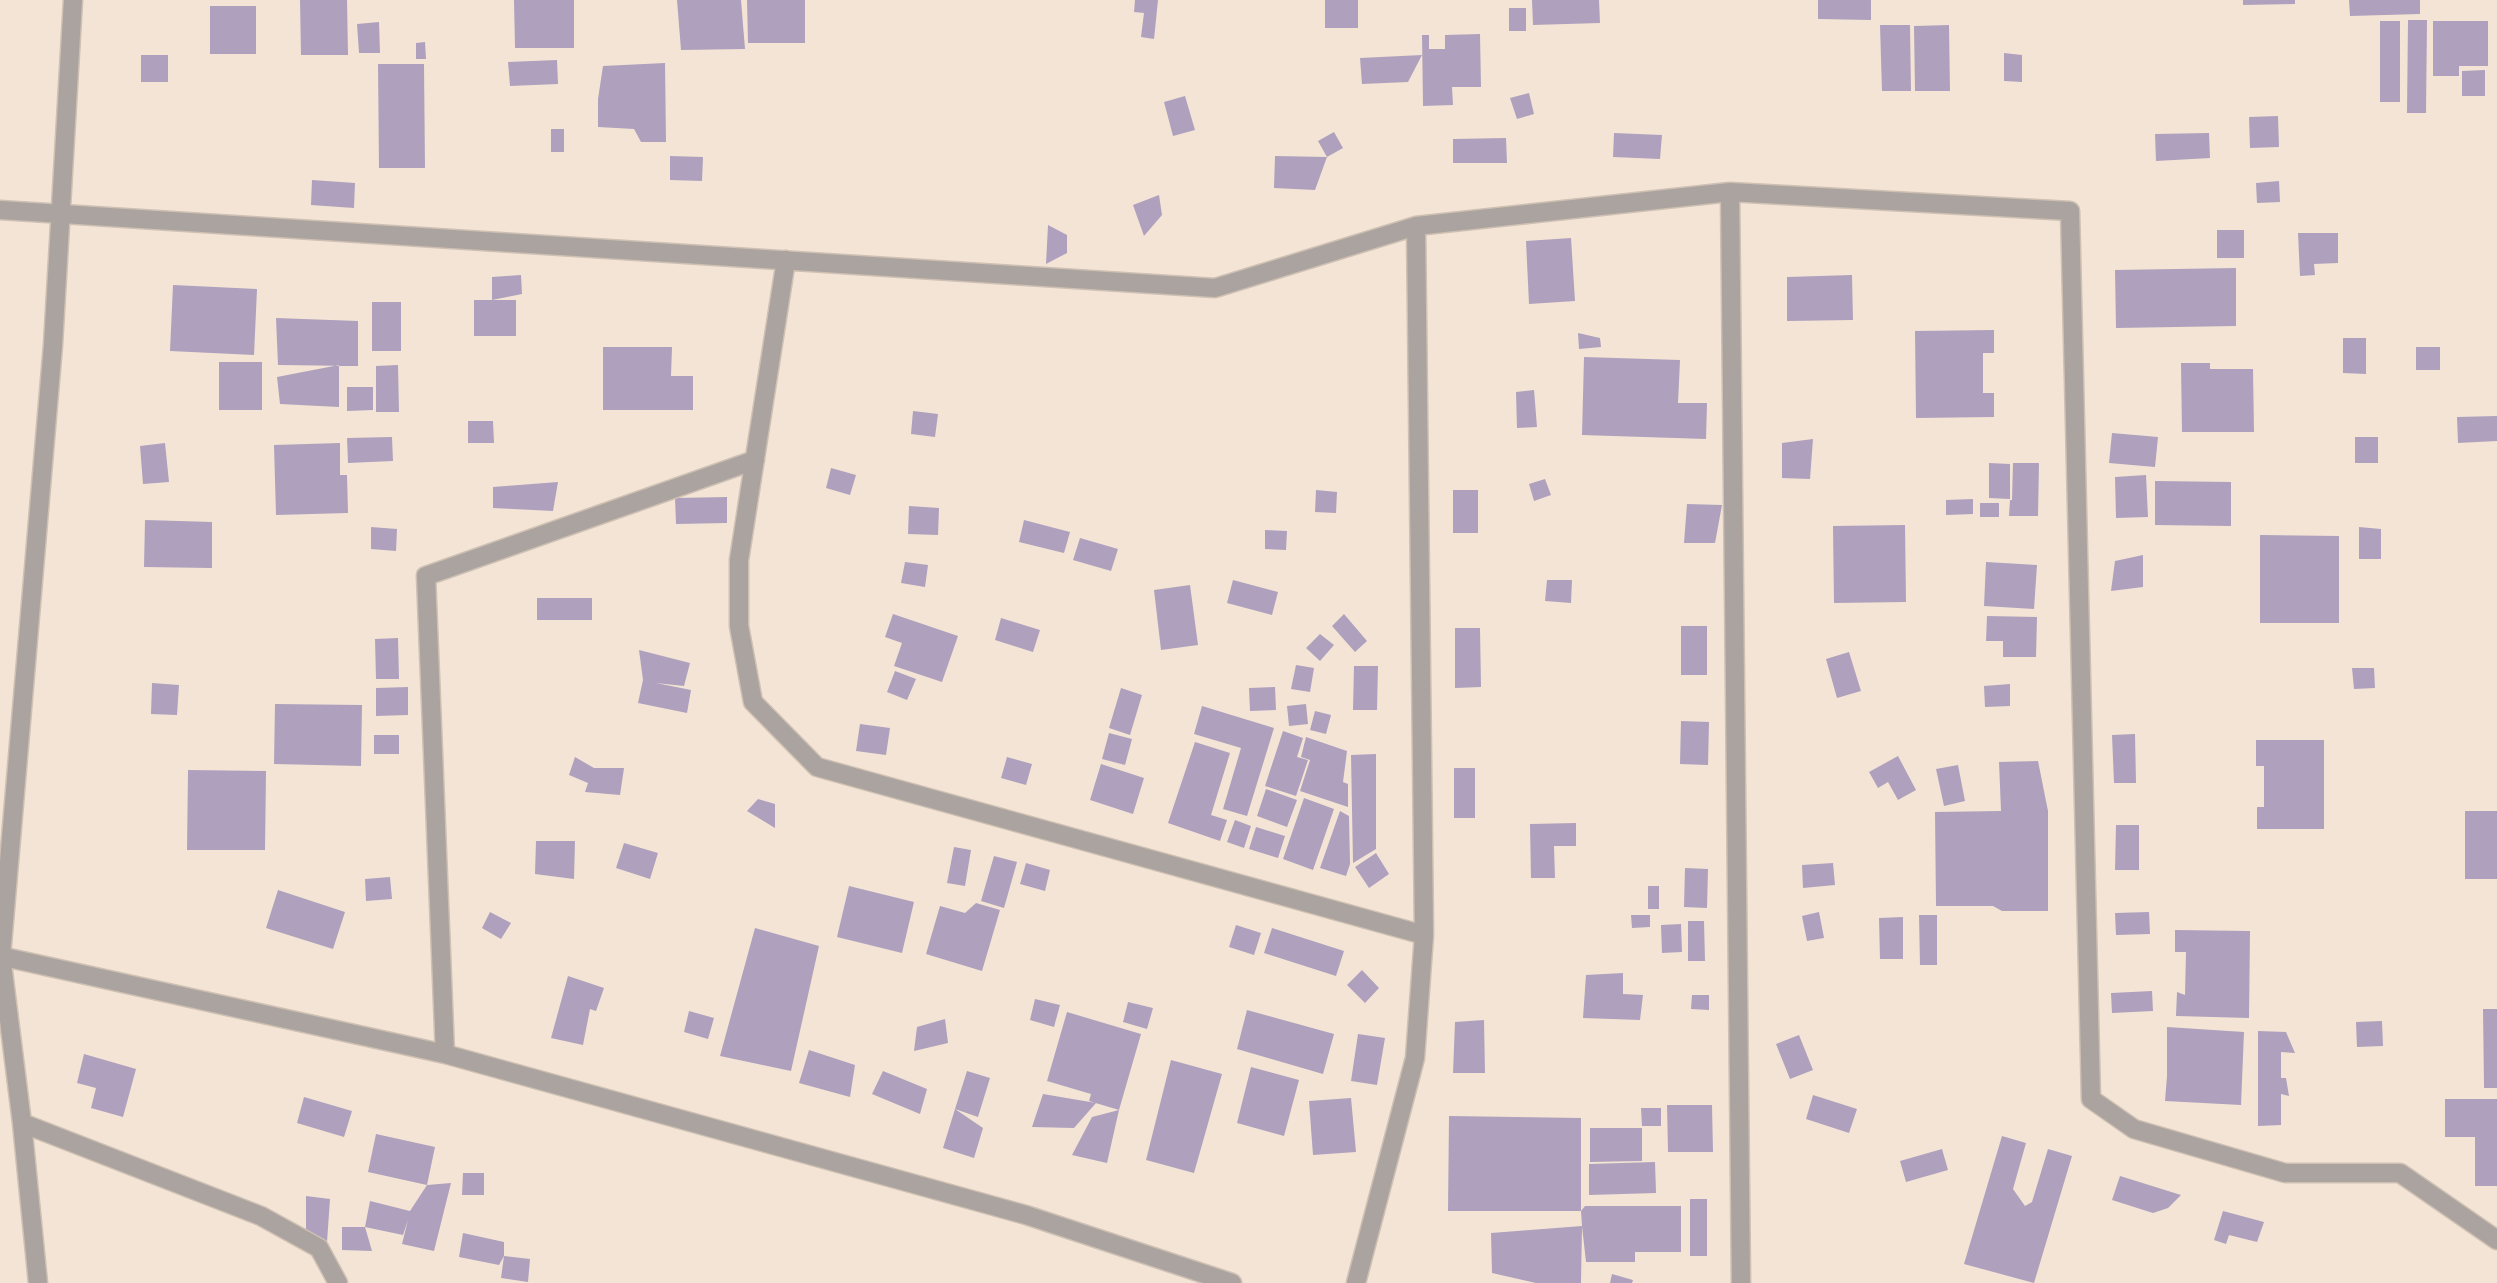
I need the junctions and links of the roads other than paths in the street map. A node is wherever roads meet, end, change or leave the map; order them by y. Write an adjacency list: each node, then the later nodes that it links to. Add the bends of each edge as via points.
1 (73, 0): 4 (street)
2 (1731, 192): 5 (street); 12 (street, via 2070,211 2091,1099 2134,1129 2285,1173 2400,1173); 17 (street)
3 (0, 210): 4 (street)
4 (59, 214): 6 (street); 9 (street, via 52,356)
5 (1416, 226): 6 (street, via 1215,288); 8 (street)
6 (786, 260): 7 (street)
7 (755, 460): 8 (street, via 739,560 739,626 753,702 817,767); 10 (street, via 426,576)
8 (1424, 935): 16 (street, via 1415,1058)
9 (0, 956): 10 (street); 11 (street)
10 (445, 1054): 15 (street, via 1026,1215)
11 (22, 1123): 13 (street); 14 (street, via 261,1216 319,1248)
12 (2497, 1240)
13 (39, 1283)
14 (338, 1283)
15 (1232, 1283)
16 (1356, 1283)
17 (1741, 1283)

